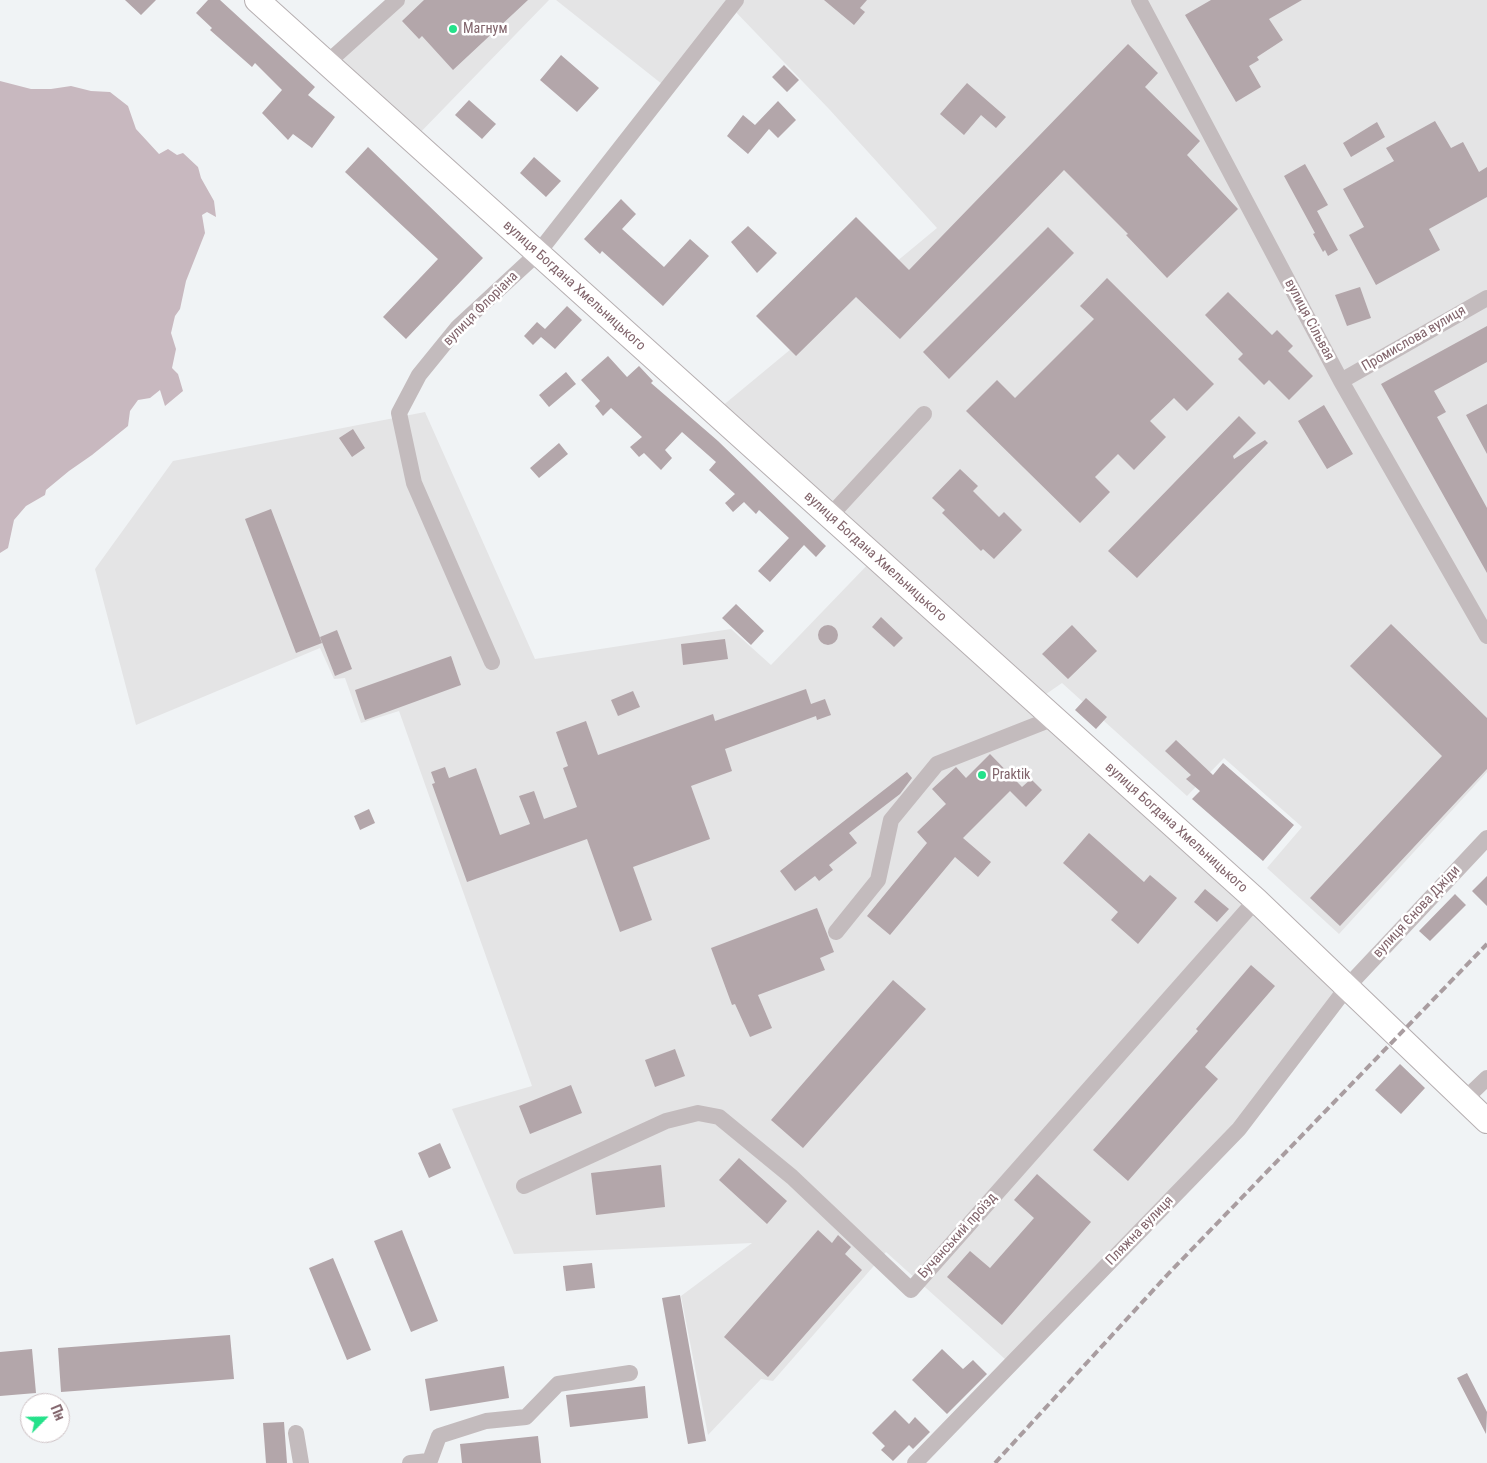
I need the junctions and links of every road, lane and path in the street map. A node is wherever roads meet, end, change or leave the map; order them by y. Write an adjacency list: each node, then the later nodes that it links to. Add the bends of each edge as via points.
1 (257, 0): 5 (highway, вулиця Богдана Хмельницького)
2 (397, 0): 5 (street)
3 (736, 0): 6 (street, вулиця Флоріана)
4 (1139, 0): 8 (street, вулиця Сільвая)
5 (327, 63): 6 (highway, вулиця Богдана Хмельницького)
6 (538, 253): 10 (highway, вулиця Богдана Хмельницького); 12 (street, вулиця Флоріана, via 458,327 418,375 399,413 414,483)
7 (1487, 298): 8 (street, Промислова вулиця)
8 (1341, 381): 11 (street, вулиця Сільвая)
9 (924, 414): 10 (street)
10 (830, 516): 13 (highway, вулиця Богдана Хмельницького)
11 (1487, 636)
12 (492, 662)
13 (1054, 718): 15 (highway, вулиця Богдана Хмельницького); 16 (street, via 937,764 891,820 878,880)
14 (1487, 838): 17 (street, вулиця Єнова Джіди)
15 (1256, 900): 17 (highway, вулиця Богдана Хмельницького); 21 (street, Бучанський проїзд, via 911,1290 792,1177 719,1117 698,1113 666,1122)
16 (836, 932)
17 (1348, 986): 19 (highway, вулиця Богдана Хмельницького); 27 (street, Пляжна вулиця, via 1239,1128)
18 (1487, 1078): 19 (street)
19 (1465, 1100): 20 (highway, вулиця Богдана Хмельницького)
20 (1487, 1121)
21 (524, 1186)
22 (630, 1373): 24 (street, via 558,1384 526,1417 486,1421 439,1436)
23 (296, 1433): 25 (street)
24 (428, 1462): 26 (street)
25 (301, 1463)
26 (410, 1463)
27 (915, 1463)

